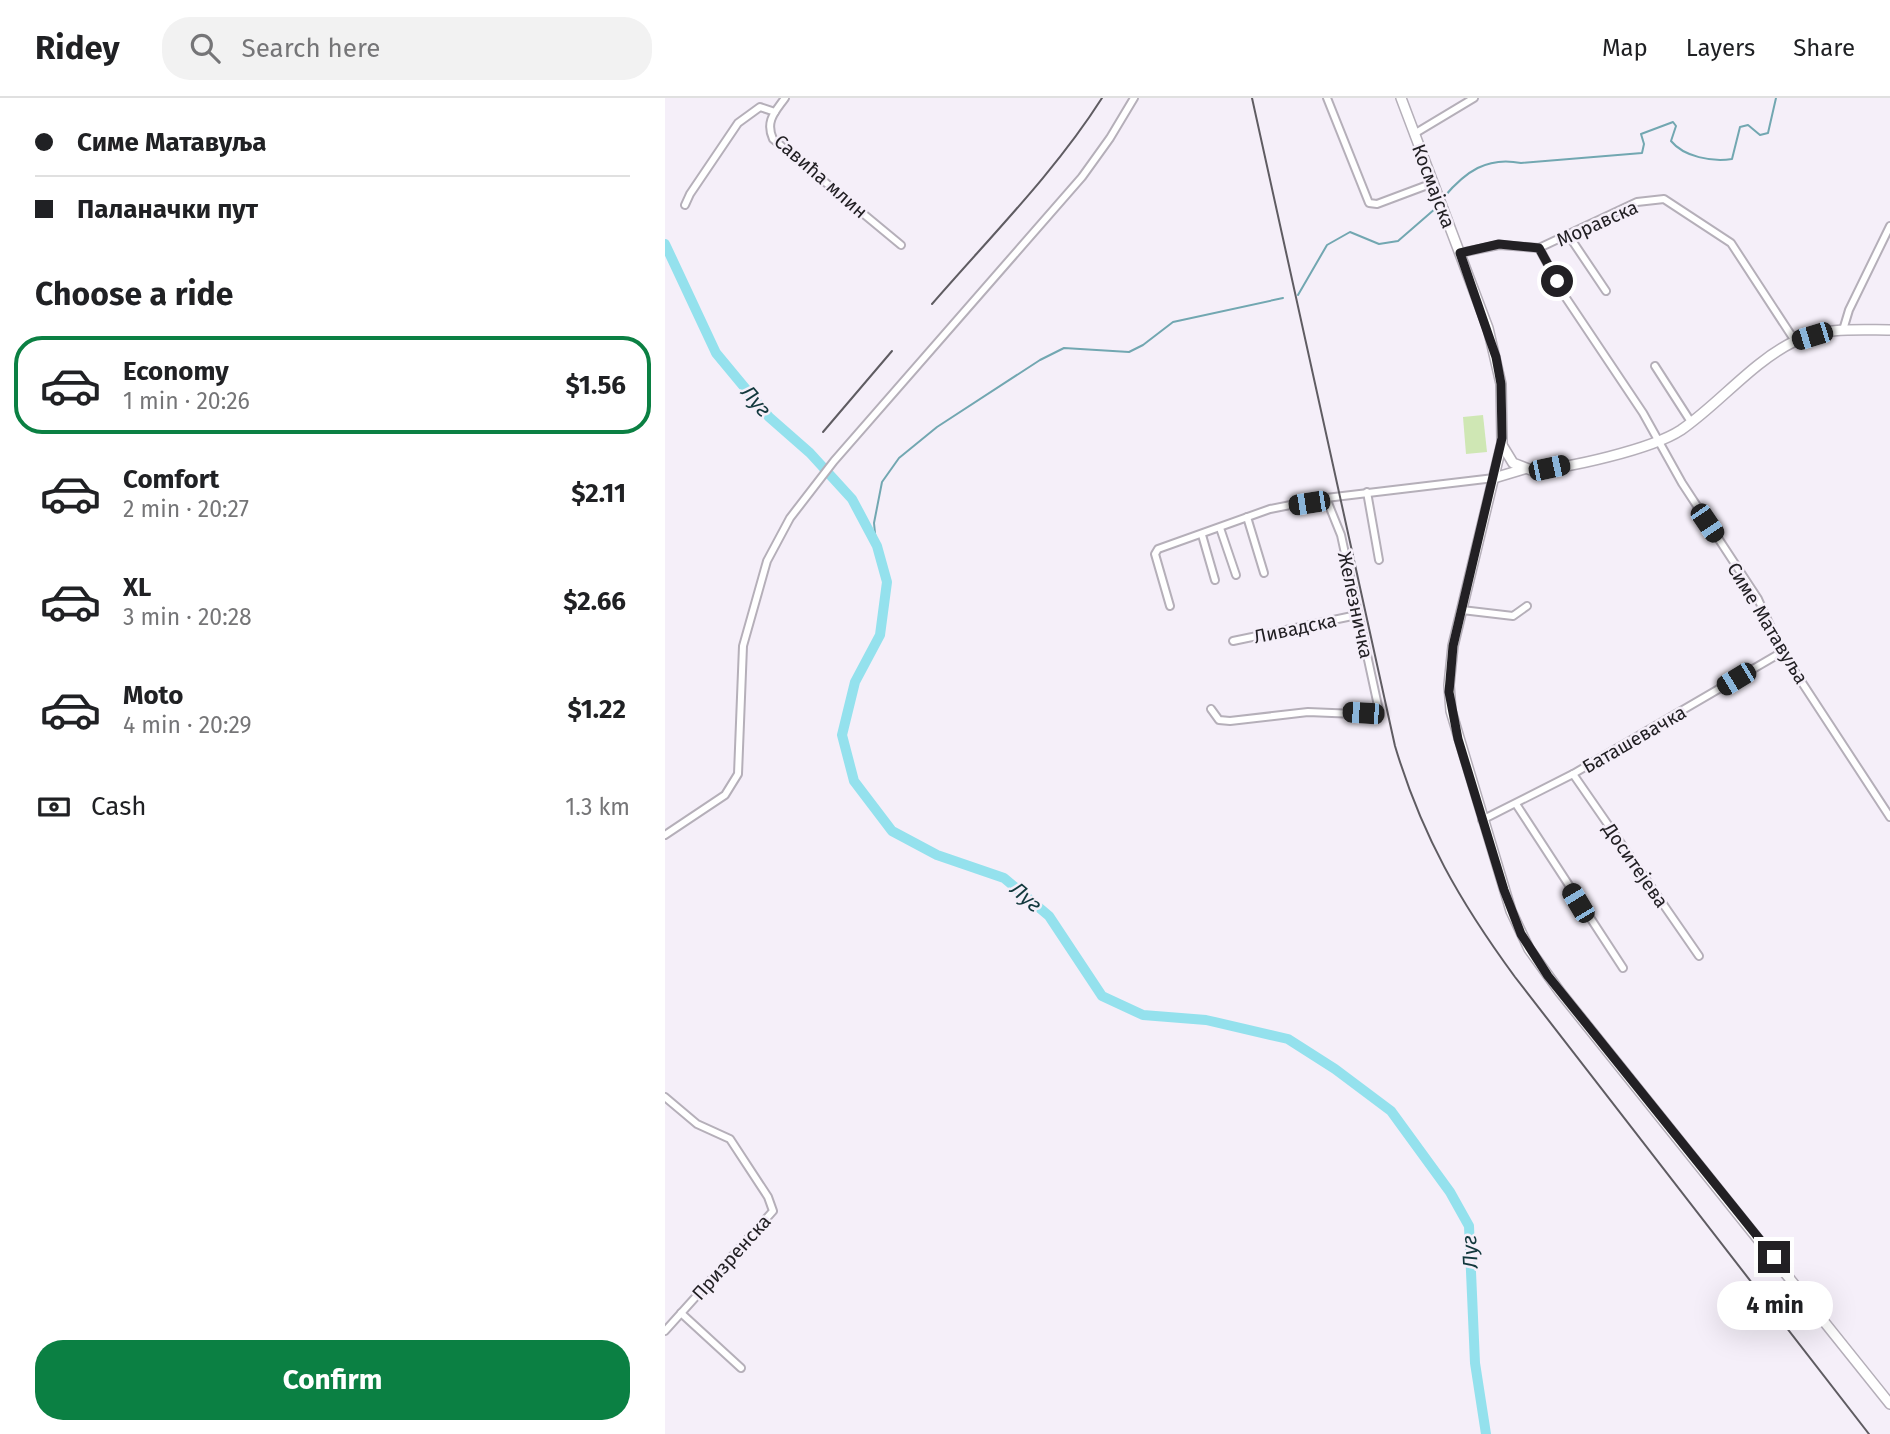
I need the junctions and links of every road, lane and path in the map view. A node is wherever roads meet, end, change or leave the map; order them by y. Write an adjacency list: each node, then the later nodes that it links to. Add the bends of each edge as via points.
1 (785, 98): 6 (street, Савића млин)
2 (1134, 98): 45 (street, via 1081,177 820,477 776,542 742,652 738,774 725,795)
3 (1327, 98): 8 (street, via 1369,203)
4 (1401, 98): 7 (main road, Космајска)
5 (1474, 98): 7 (street)
6 (775, 112): 9 (street, via 760,107 739,124); 12 (street, Савића млин, via 769,124 773,139)
7 (1415, 134): 8 (main road, Космајска)
8 (1433, 183): 14 (main road, Космајска)
9 (685, 205)
10 (1890, 226): 16 (street)
11 (1569, 236): 13 (street, Моравска); 15 (street); 18 (street, Моравска, via 1637,202 1664,200 1731,243)
12 (901, 245)
13 (1539, 248): 14 (street, Моравска, via 1499,244); 21 (street, Симе Матавуља)
14 (1460, 253): 22 (main road, Космајска, via 1496,357)
15 (1606, 291)
16 (1843, 330): 17 (main road); 18 (main road)
17 (1890, 330)
18 (1795, 341): 20 (main road)
19 (1655, 366): 20 (street)
20 (1691, 422): 21 (main road)
21 (1658, 442): 23 (main road, via 1541,470); 39 (street, Симе Матавуља, via 1758,599)
22 (1502, 443): 23 (main road, via 1510,460); 24 (main road, Космајска)
23 (1524, 469): 24 (main road)
24 (1494, 478): 25 (street); 36 (main road, Космајска)
25 (1367, 492): 26 (street); 30 (street)
26 (1326, 498): 27 (street); 37 (street, Железничка, via 1341,535)
27 (1248, 517): 28 (street); 31 (street)
28 (1220, 528): 29 (street); 32 (street)
29 (1202, 535): 33 (street); 34 (street, via 1155,551)
30 (1379, 560)
31 (1264, 573)
32 (1236, 575)
33 (1215, 580)
34 (1170, 606)
35 (1527, 606): 36 (street, via 1513,616)
36 (1462, 610): 44 (main road, Космајска, via 1451,656 1449,697)
37 (1357, 615): 38 (street, Ливадска); 40 (street, Железничка, via 1380,715 1308,712 1230,721 1219,720)
38 (1233, 641)
39 (1782, 652): 41 (street, Баташевачка); 43 (street, Симе Матавуља)
40 (1211, 709)
41 (1573, 775): 42 (street, Баташевачка); 46 (street, Доситејева)
42 (1516, 804): 44 (street, Баташевачка); 47 (street)
43 (1890, 817)
44 (1482, 820): 52 (main road, Космајска, via 1524,940 1548,976)
45 (665, 835)
46 (1699, 956)
47 (1623, 968)
48 (665, 1097): 49 (street, Призренска, via 697,1124 730,1139 773,1211)
49 (681, 1313): 50 (street, Призренска); 51 (street)
50 (665, 1331)
51 (741, 1368)
52 (1890, 1404)

